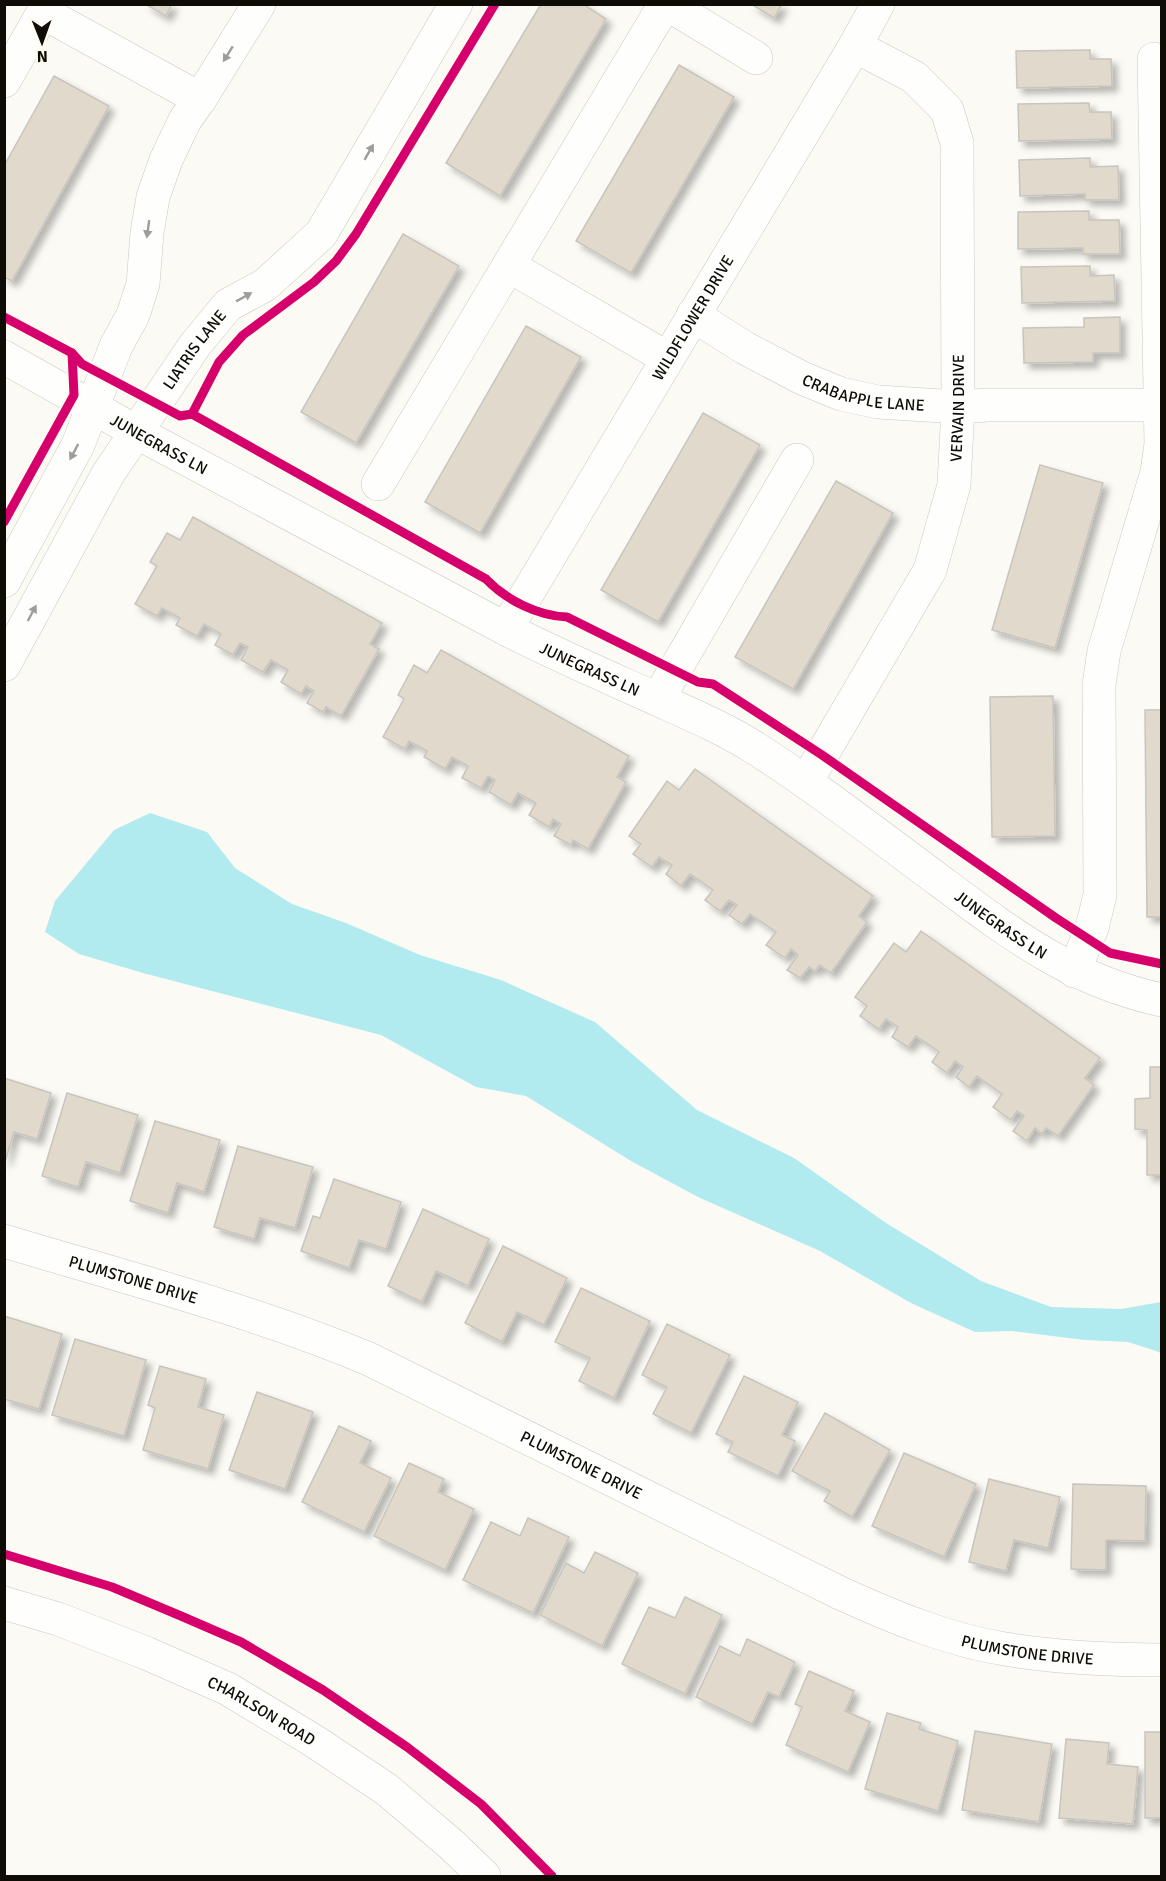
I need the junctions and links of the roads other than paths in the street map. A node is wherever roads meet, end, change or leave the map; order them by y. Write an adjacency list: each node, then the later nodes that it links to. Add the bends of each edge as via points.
1 (259, 4): 10 (street, one-way to 10)
2 (456, 4): 18 (street, LIATRIS LANE, one-way to 2, via 195,345 228,305 265,285 321,234)
3 (666, 4): 7 (street); 11 (street)
4 (878, 4): 6 (street, WILDFLOWER DRIVE)
5 (46, 9): 9 (street); 10 (street)
6 (855, 46): 12 (street, WILDFLOWER DRIVE); 17 (street, VERVAIN DRIVE, via 914,77 947,110 957,143)
7 (756, 58)
8 (1154, 59): 15 (street)
9 (4, 81)
10 (200, 99): 16 (street, one-way to 16, via 185,120 153,197 143,284)
11 (509, 266): 14 (street); 20 (street)
12 (693, 315): 14 (street, WILDFLOWER DRIVE); 17 (street, CRABAPPLE LANE, via 745,348 841,394 888,403)
13 (4, 357): 16 (street, JUNEGRASS LN)
14 (667, 358): 22 (street, WILDFLOWER DRIVE)
15 (1161, 405): 17 (street, CRABAPPLE LANE); 26 (street, via 1157,472 1104,651 1099,685 1101,895)
16 (93, 406): 18 (street, JUNEGRASS LN); 21 (street, one-way to 21, via 78,445)
17 (958, 408): 25 (street, VERVAIN DRIVE, via 954,485 930,570)
18 (137, 432): 22 (street, JUNEGRASS LN); 23 (street, LIATRIS LANE, one-way to 18, via 108,474)
19 (797, 460): 24 (street)
20 (378, 484)
21 (4, 581)
22 (506, 629): 24 (street, JUNEGRASS LN)
23 (4, 665)
24 (658, 699): 25 (street, JUNEGRASS LN, via 753,746)
25 (807, 782): 26 (street, JUNEGRASS LN, via 1010,933)
26 (1074, 971): 27 (street, JUNEGRASS LN)
27 (1161, 1000)
28 (4, 1241): 30 (street, PLUMSTONE DRIVE, via 322,1339 889,1615 1004,1649 1060,1657)
29 (4, 1603): 31 (street, CHARLSON ROAD, via 58,1619 228,1689 386,1788)
30 (1161, 1660)
31 (484, 1876)

